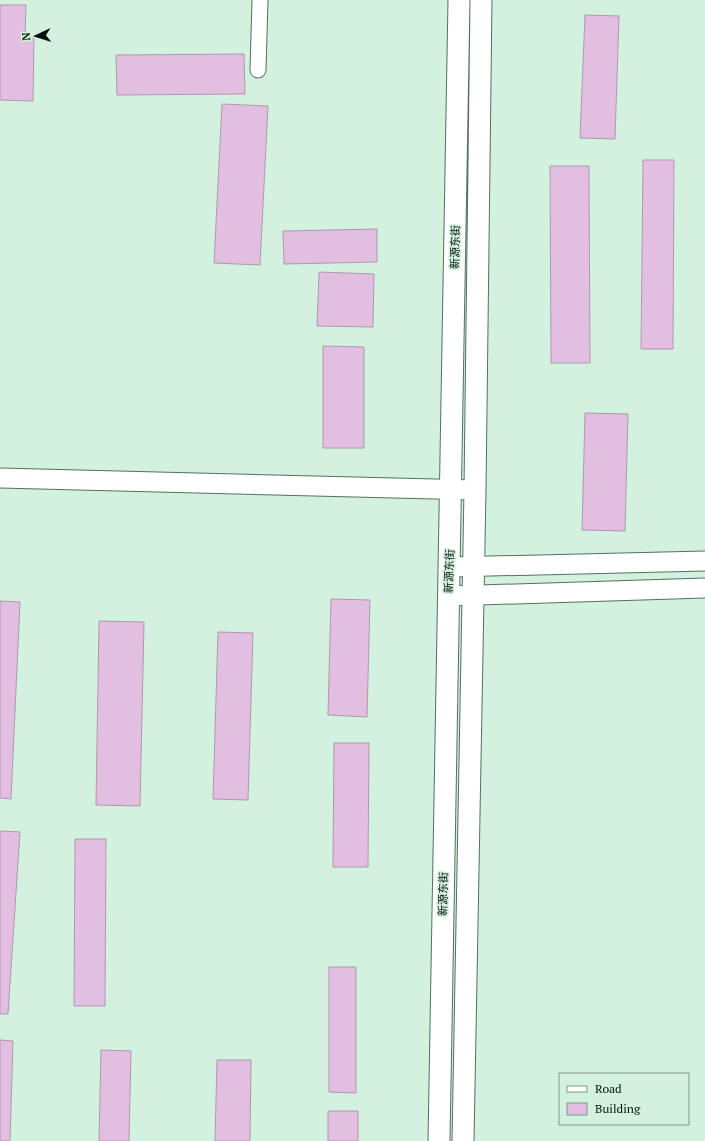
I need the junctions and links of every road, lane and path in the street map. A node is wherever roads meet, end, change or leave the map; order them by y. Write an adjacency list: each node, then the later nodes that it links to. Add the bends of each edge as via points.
1 (260, 0): 4 (street)
2 (459, 0): 6 (main road, 新源东街)
3 (481, 0): 7 (main road, 新源东街)
4 (258, 70)
5 (0, 478): 6 (street)
6 (451, 489): 7 (street); 10 (main road, 新源东街)
7 (475, 490): 9 (main road, 新源东街)
8 (705, 561): 9 (street)
9 (473, 567): 10 (street); 12 (main road, 新源东街)
10 (450, 568): 13 (main road, 新源东街)
11 (705, 588): 12 (street)
12 (472, 595): 13 (street); 15 (main road, 新源东街)
13 (448, 596): 14 (main road, 新源东街)
14 (439, 1141)
15 (463, 1141)

